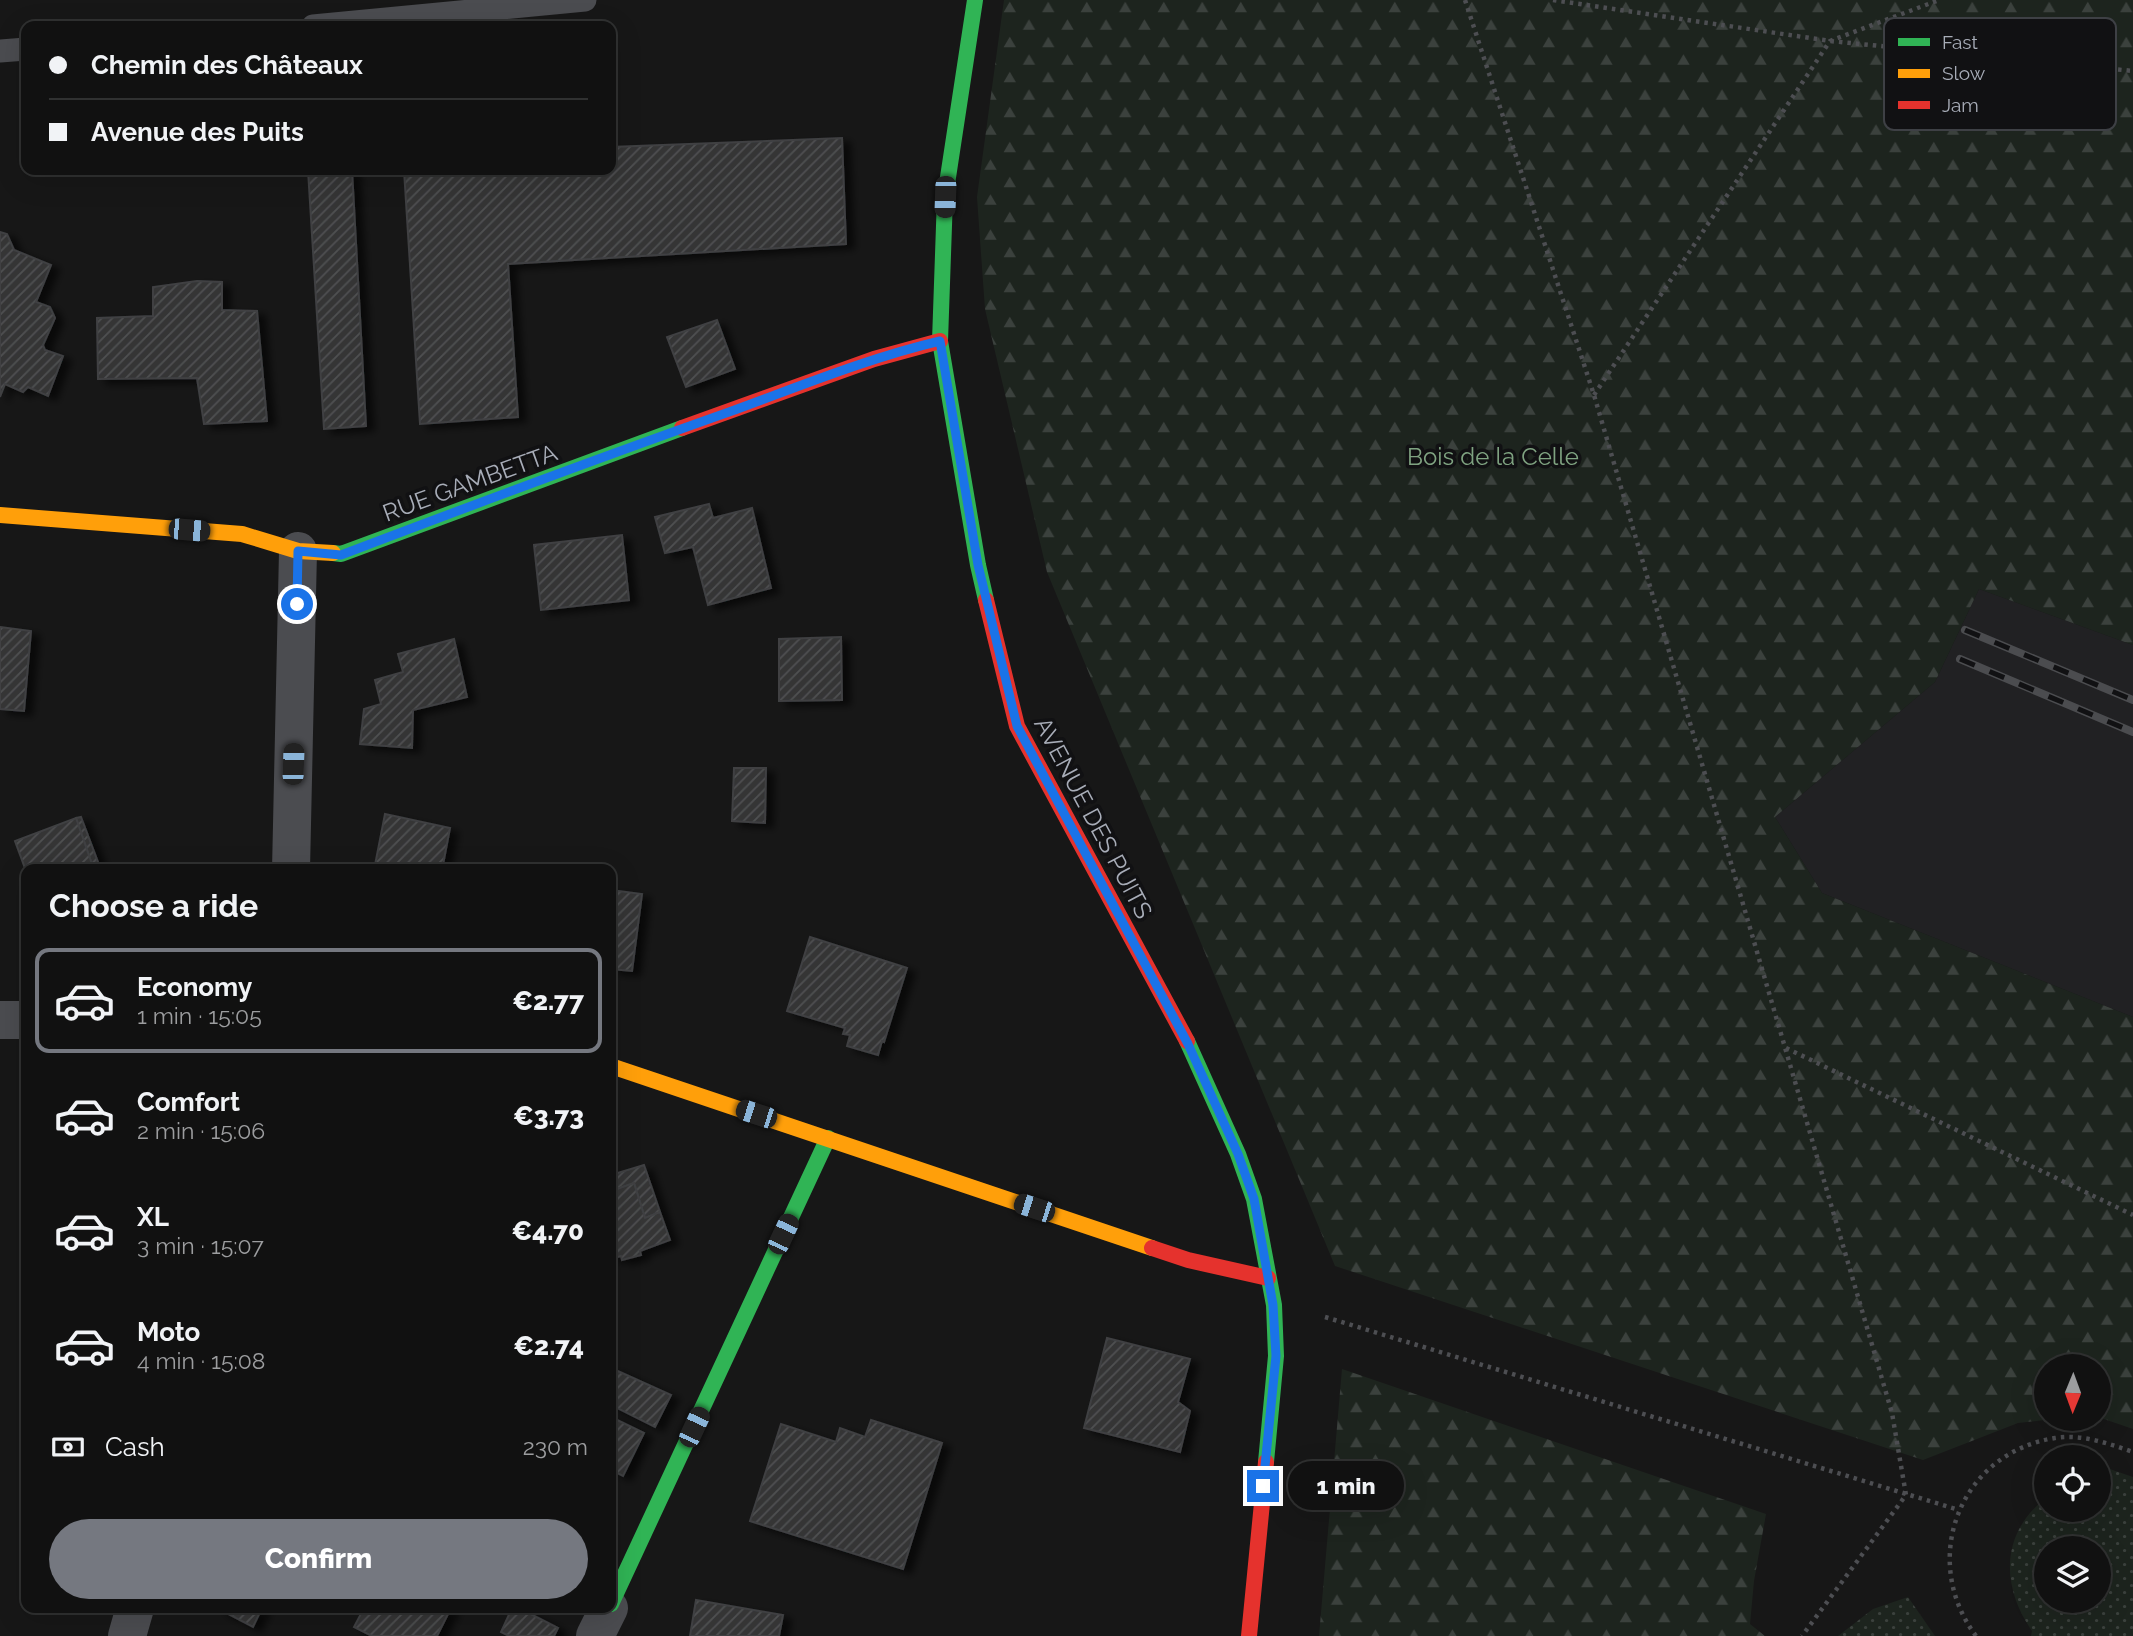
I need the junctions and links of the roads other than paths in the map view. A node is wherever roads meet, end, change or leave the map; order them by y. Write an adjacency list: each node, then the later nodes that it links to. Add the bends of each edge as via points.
1 (584, 0): 3 (lane)
2 (975, 0): 6 (street, AVENUE DES PUITS, via 945,197)
3 (365, 21)
4 (21, 49): 5 (lane)
5 (0, 51)
6 (940, 341): 8 (street, RUE GAMBETTA, via 883,356 341,555); 14 (street, AVENUE DES PUITS, via 978,565 1017,726 1188,1044 1254,1199)
7 (0, 515): 8 (street, RUE GAMBETTA, via 242,534)
8 (298, 551): 9 (street)
9 (291, 864)
10 (0, 1020): 11 (street)
11 (21, 1020)
12 (616, 1068): 13 (street)
13 (828, 1138): 14 (street, via 1188,1260); 15 (street)
14 (1268, 1278): 20 (street, AVENUE DES PUITS, via 1276,1356)
15 (616, 1593)
16 (134, 1613): 18 (street)
17 (606, 1613): 19 (street)
18 (127, 1636)
19 (595, 1636)
20 (1249, 1636)

